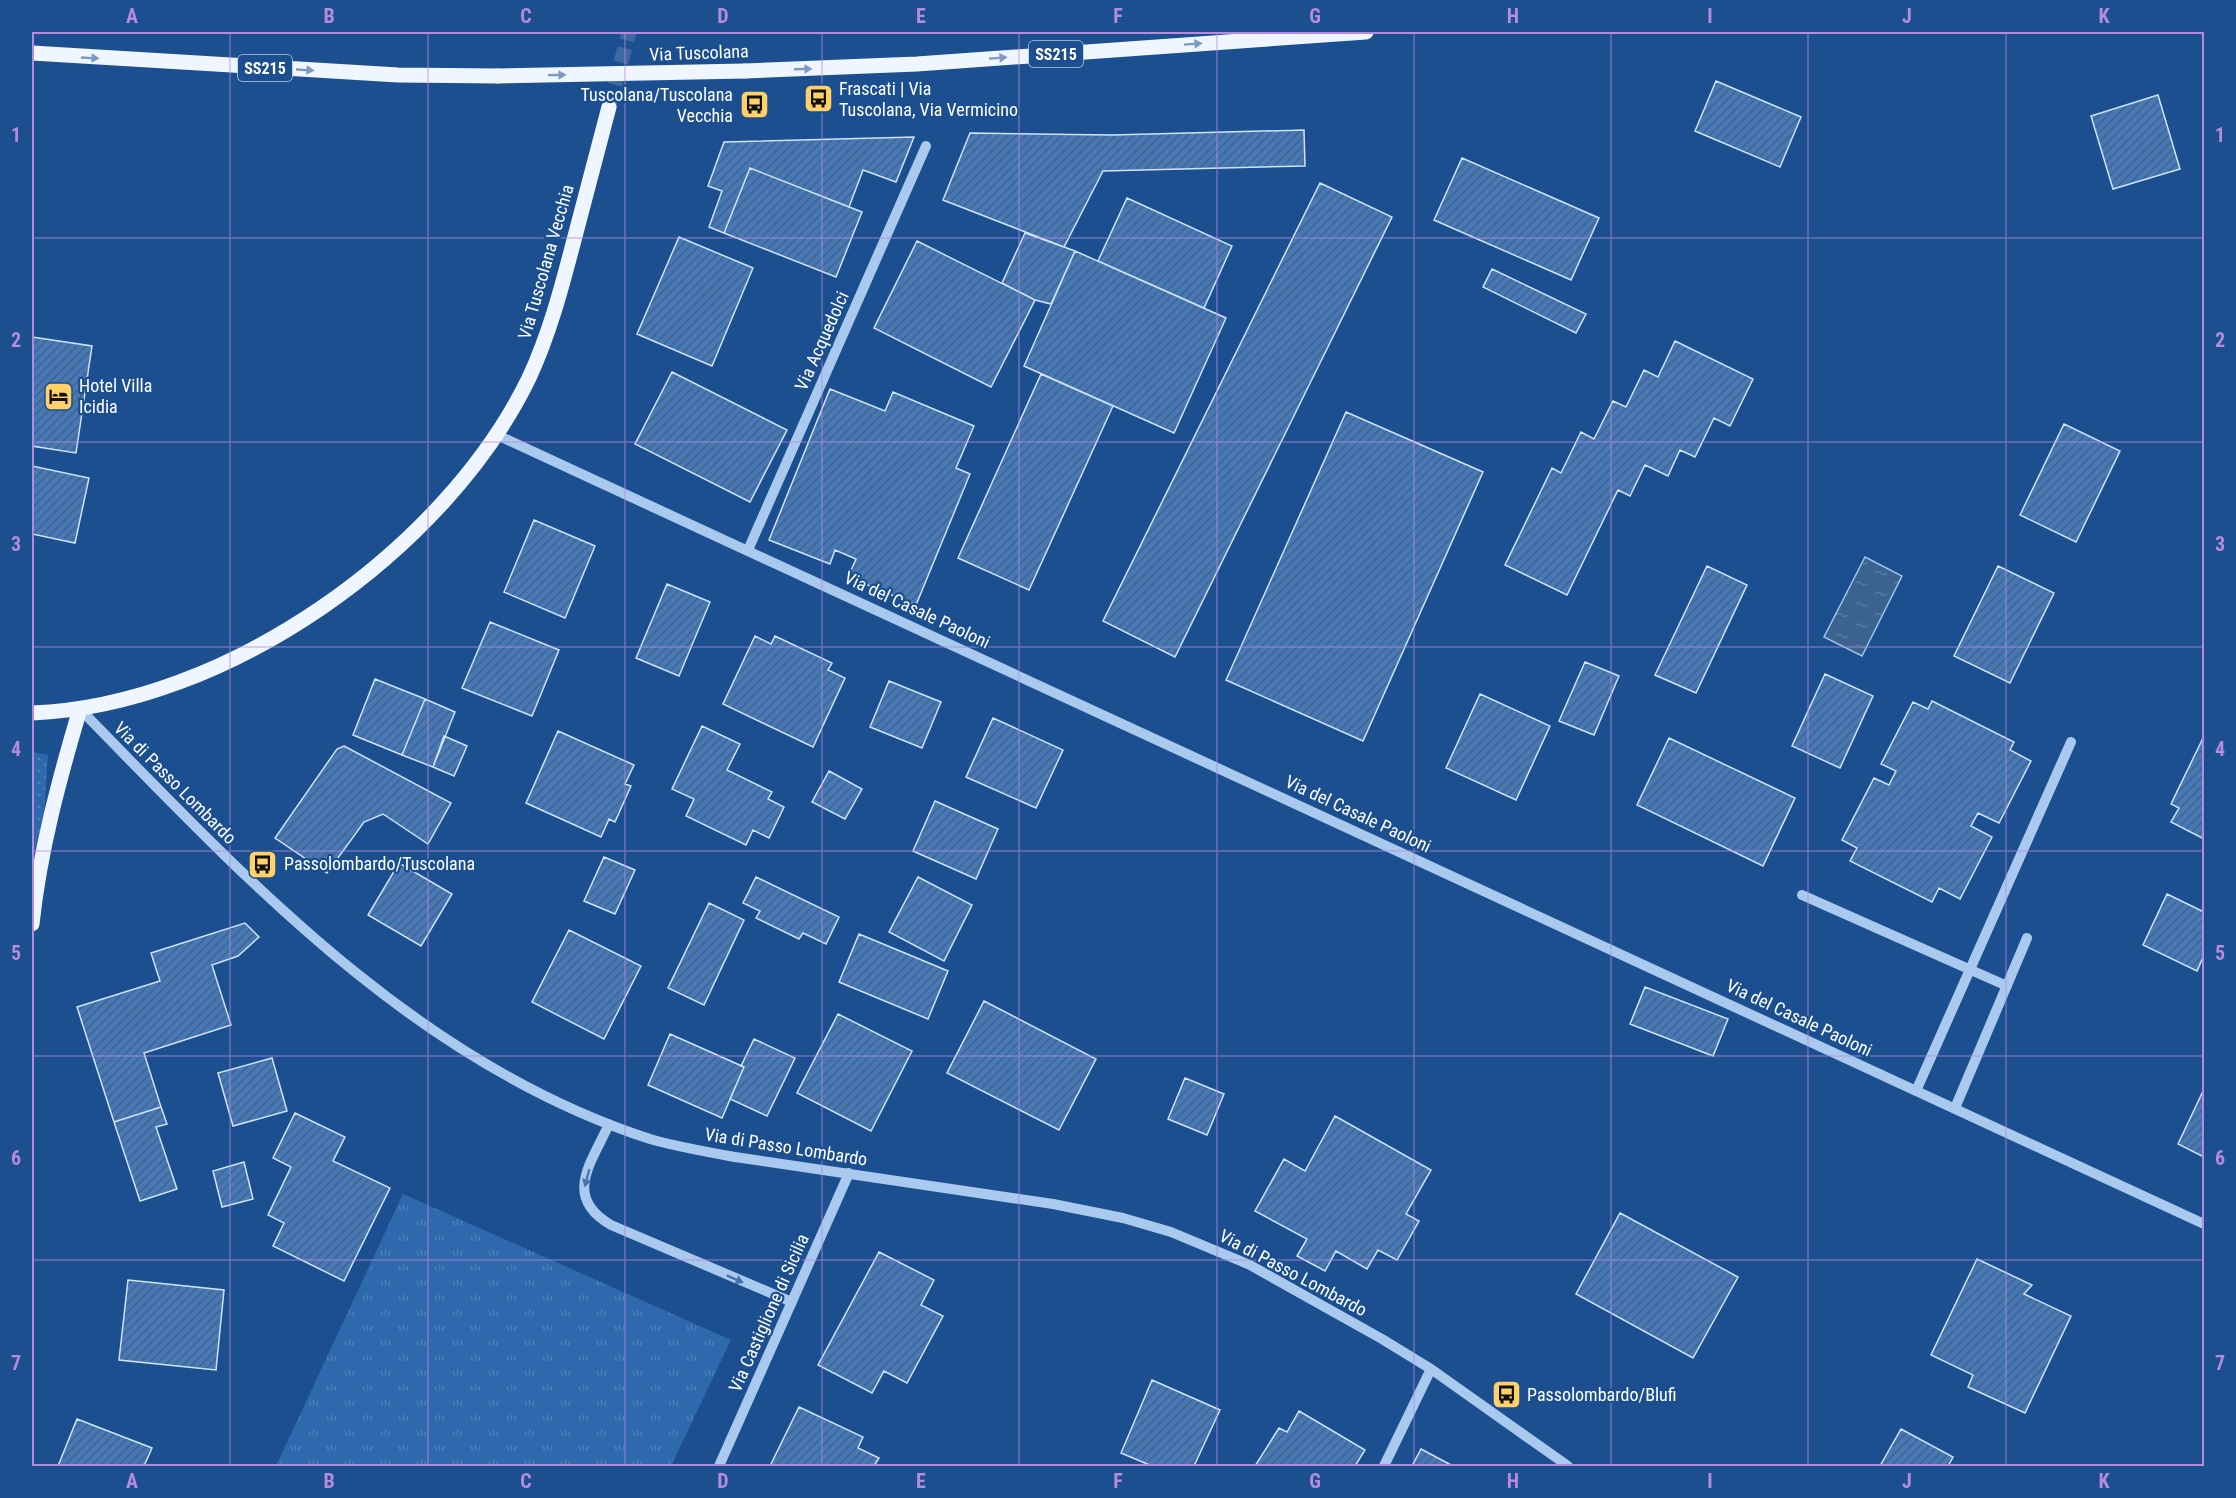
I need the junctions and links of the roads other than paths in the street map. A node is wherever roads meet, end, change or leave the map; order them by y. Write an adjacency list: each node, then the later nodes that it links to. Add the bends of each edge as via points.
1 (1366, 32): 2 (main road, Via Tuscolana / SS215, one-way to 1, bridge, via 398,75 498,76 917,64)
2 (32, 53)
3 (609, 107): 5 (main road, Via Tuscolana Vecchia, via 555,312 529,377)
4 (926, 146): 6 (street, Via Acquedolci)
5 (497, 435): 6 (street, Via del Casale Paoloni); 7 (main road, Via Tuscolana Vecchia, via 420,526 367,575 321,608 213,668 136,696)
6 (748, 550): 15 (street, Via del Casale Paoloni)
7 (80, 710): 8 (main road, Via Tuscolana Vecchia); 11 (main road, via 45,838); 17 (street, Via di Passo Lombardo, via 223,855 345,965 403,1009 479,1058)
8 (32, 713)
9 (2071, 742): 13 (street)
10 (1802, 895): 13 (street)
11 (32, 924)
12 (2027, 938): 14 (street)
13 (1971, 970): 14 (street); 15 (street)
14 (2007, 986): 16 (street)
15 (1917, 1091): 16 (street, Via del Casale Paoloni)
16 (1955, 1108): 19 (street, Via del Casale Paoloni)
17 (609, 1124): 18 (street, Via di Passo Lombardo, via 688,1148); 20 (street, one-way to 20, via 585,1176 587,1205 596,1216)
18 (849, 1173): 20 (street, Via Castiglione di Sicilia); 21 (street, Via di Passo Lombardo, via 1083,1209 1172,1232 1250,1265)
19 (2205, 1224)
20 (792, 1302): 22 (street, Via Castiglione di Sicilia)
21 (1431, 1369): 23 (street); 24 (street, Via di Passo Lombardo)
22 (719, 1467)
23 (1384, 1467)
24 (1568, 1467)

